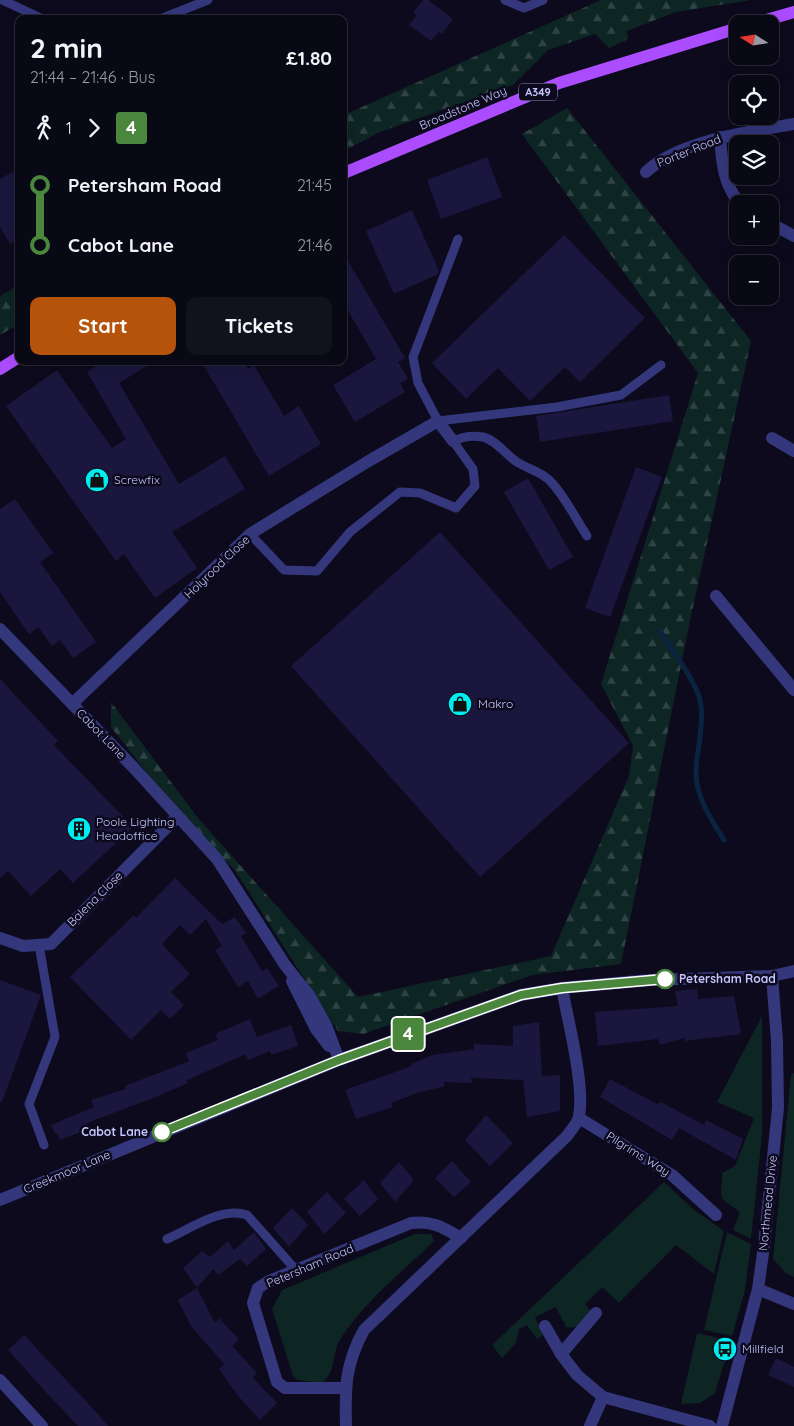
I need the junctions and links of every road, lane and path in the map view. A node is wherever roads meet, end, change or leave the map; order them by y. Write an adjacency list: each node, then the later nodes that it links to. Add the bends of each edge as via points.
1 (2, 0): 6 (lane)
2 (207, 0): 7 (lane)
3 (505, 0): 4 (lane, via 524,8)
4 (544, 0)
5 (794, 12): 8 (main road)
6 (34, 15)
7 (170, 15)
8 (779, 16)
9 (729, 31): 12 (main road, Broadstone Way / A349, via 559,83)
10 (794, 124): 11 (street, Porter Road)
11 (720, 137): 13 (street, Porter Road, via 657,161); 14 (street, via 722,165)
12 (347, 172)
13 (646, 172)
14 (732, 195)
15 (779, 228): 16 (street)
16 (794, 236)
17 (458, 239): 21 (lane, via 413,357 418,383)
18 (15, 360): 20 (main road)
19 (662, 365): 21 (lane, via 620,395 557,407)
20 (0, 369)
21 (438, 421): 23 (street); 25 (street, Holyrood Close)
22 (772, 438): 24 (street)
23 (453, 441): 25 (lane, via 473,469 475,486 456,508 420,493 400,492 350,532 317,571 284,570); 26 (lane, via 461,437 483,437 519,463 543,474 554,484)
24 (794, 451)
25 (250, 534): 30 (street, Holyrood Close)
26 (587, 536)
27 (716, 596): 29 (street)
28 (0, 628): 30 (street, Cabot Lane)
29 (794, 690)
30 (72, 704): 31 (street, Cabot Lane)
31 (177, 817): 33 (street, Balena Close, via 51,944); 37 (street, Cabot Lane, via 217,859 308,995 326,1026)
32 (0, 938): 33 (street, via 23,946)
33 (39, 945): 39 (lane, via 55,1037 29,1104)
34 (794, 972): 35 (street, Creekmoor Lane)
35 (772, 976): 36 (street, Creekmoor Lane, via 650,980); 45 (street, Northmead Drive, via 778,1108)
36 (562, 988): 37 (street, Creekmoor Lane, via 521,995); 38 (street, via 574,1052)
37 (339, 1060): 40 (street, Creekmoor Lane)
38 (579, 1118): 41 (street, Pilgrims Way, via 672,1174); 42 (street, via 567,1136)
39 (44, 1145)
40 (0, 1200)
41 (716, 1215)
42 (461, 1238): 44 (street, Petersham Road, via 440,1225 426,1221 412,1223); 51 (street, via 364,1330 354,1348)
43 (167, 1239): 44 (lane, via 226,1213 239,1212 247,1215)
44 (296, 1270): 51 (street, Petersham Road, via 258,1288 253,1303 277,1382 285,1388)
45 (758, 1289): 46 (street); 57 (street, Northmead Drive)
46 (794, 1304)
47 (596, 1313): 49 (street)
48 (545, 1326): 49 (street)
49 (561, 1354): 52 (street, via 577,1375)
50 (0, 1380): 53 (street)
51 (345, 1388): 54 (street)
52 (603, 1397): 55 (street); 56 (street)
53 (42, 1426)
54 (346, 1426)
55 (590, 1426)
56 (710, 1426)
57 (722, 1426)

